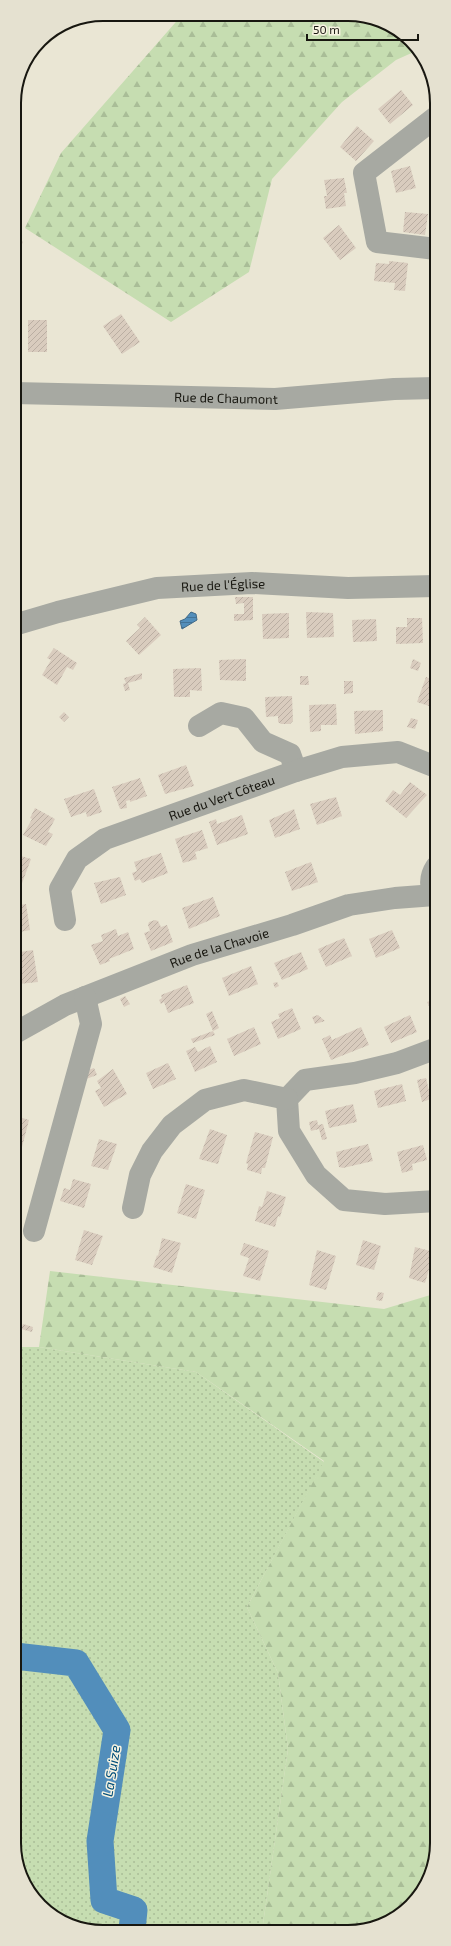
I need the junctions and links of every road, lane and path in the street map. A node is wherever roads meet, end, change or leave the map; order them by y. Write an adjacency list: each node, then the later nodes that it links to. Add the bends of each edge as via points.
1 (430, 122): 2 (street, via 364,173 377,242)
2 (430, 248)
3 (430, 388): 4 (street, Rue de Chaumont, via 275,399)
4 (21, 393)
5 (430, 586): 6 (street, Rue de l'Église, via 348,588 252,583 157,588)
6 (21, 623)
7 (199, 726): 9 (street, via 221,713 244,718 263,742 290,754)
8 (430, 765): 9 (street, Rue du Vert Côteau, via 398,752 342,757)
9 (296, 771): 11 (street, Rue du Vert Côteau, via 105,839 77,859 60,889)
10 (430, 896): 12 (street, Rue de la Chavoie, via 395,898 350,905 192,955)
11 (65, 920)
12 (85, 997): 13 (street, Rue de la Chavoie); 18 (street, via 91,1024)
13 (21, 1029)
14 (430, 1050): 15 (street, via 397,1063 355,1073 305,1080)
15 (287, 1099): 16 (street, via 289,1131 316,1175 344,1200 384,1204); 17 (street, via 244,1090 205,1100 172,1125 152,1151 140,1175)
16 (430, 1201)
17 (133, 1208)
18 (34, 1232)

